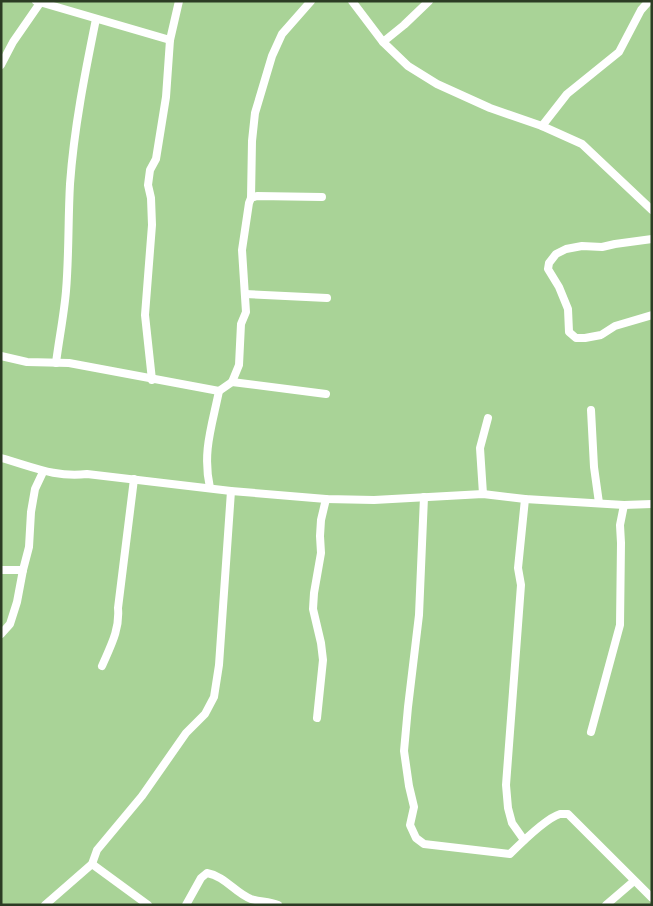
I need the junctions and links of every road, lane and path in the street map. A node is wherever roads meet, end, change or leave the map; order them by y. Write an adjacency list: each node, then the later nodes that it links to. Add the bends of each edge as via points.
1 (179, 1): 8 (street)
2 (311, 1): 13 (street, via 282,34 272,56 255,113)
3 (352, 1): 9 (street)
4 (429, 1): 9 (street)
5 (649, 1): 11 (street, via 634,20 619,52 567,94)
6 (38, 2): 7 (street); 10 (street)
7 (96, 18): 8 (street); 20 (street, via 77,120 70,184 66,292)
8 (170, 40): 21 (street, via 166,97 156,159 148,185 152,225 146,315)
9 (384, 42): 11 (street, via 408,66 437,84 490,108)
10 (1, 65)
11 (542, 126): 14 (street, via 582,144)
12 (322, 197): 13 (street)
13 (251, 198): 16 (street, via 242,250)
14 (652, 210)
15 (652, 239): 18 (street, via 566,249 548,263 548,270 564,296 569,332 576,338 601,335 615,326)
16 (245, 294): 17 (street); 22 (street, via 246,312 241,324 239,365)
17 (328, 298)
18 (652, 315)
19 (1, 356): 20 (street, via 27,362)
20 (56, 363): 21 (street)
21 (152, 380): 23 (street)
22 (232, 382): 23 (street); 24 (street)
23 (219, 391): 30 (street, via 207,442 206,471)
24 (326, 394)
25 (591, 410): 36 (street)
26 (488, 418): 32 (street, via 480,448)
27 (1, 458): 28 (street)
28 (42, 472): 29 (street); 40 (street, via 35,489 29,547)
29 (134, 479): 30 (street); 42 (street, via 118,625)
30 (210, 488): 31 (street)
31 (231, 491): 34 (street); 46 (street, via 214,697 205,714 186,733 142,796 97,850)
32 (483, 494): 33 (street); 35 (street)
33 (424, 497): 34 (street); 45 (street, via 420,615 404,751 414,807 410,826 416,838 424,844 510,854)
34 (326, 499): 43 (street, via 321,520 321,553 313,609 323,660)
35 (525, 499): 36 (street); 45 (street, via 506,785 512,823)
36 (599, 502): 38 (street)
37 (652, 504): 38 (street)
38 (624, 505): 44 (street, via 620,525 620,625)
39 (1, 570): 40 (street)
40 (23, 570): 41 (street, via 10,624)
41 (1, 634)
42 (102, 666)
43 (317, 718)
44 (590, 732)
45 (524, 840): 47 (street, via 560,814 568,814)
46 (92, 864): 49 (street); 50 (street)
47 (634, 881): 48 (street); 53 (street)
48 (652, 898)
49 (45, 905)
50 (148, 905)
51 (186, 905): 52 (street, via 207,873 215,874 251,898)
52 (278, 905)
53 (606, 905)

